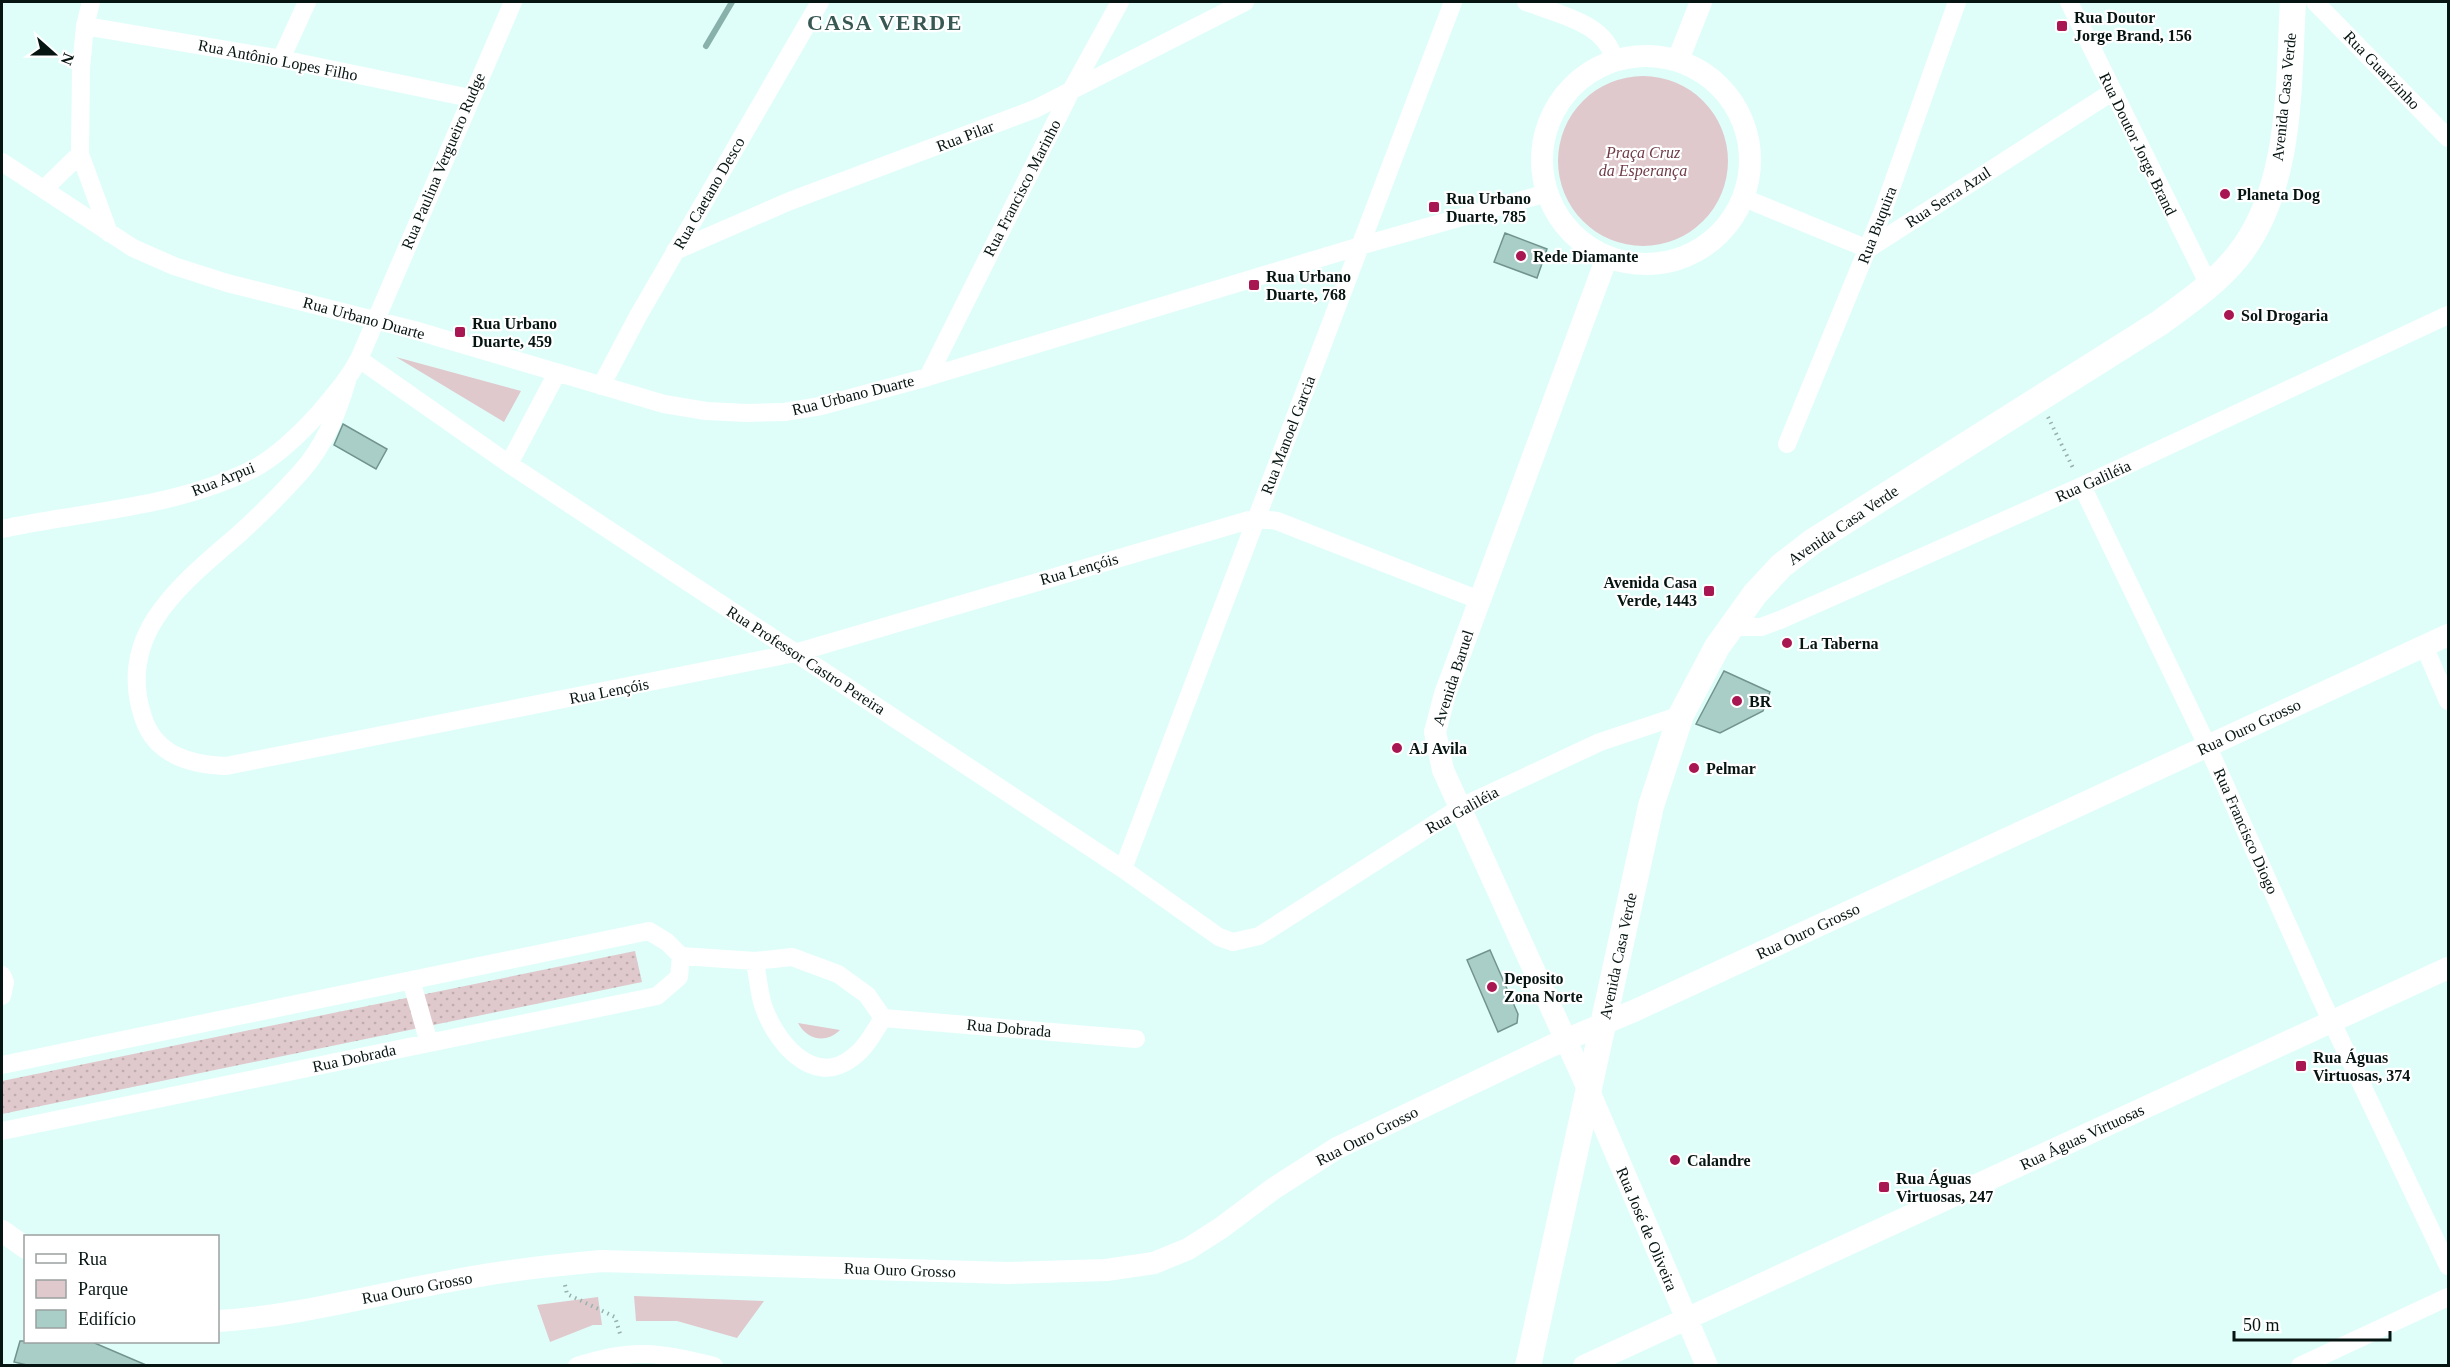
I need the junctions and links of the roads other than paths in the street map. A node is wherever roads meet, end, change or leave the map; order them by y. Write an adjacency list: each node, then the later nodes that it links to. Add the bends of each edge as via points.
1 (91, 2): 14 (street)
2 (307, 2): 15 (street)
3 (513, 2): 20 (street, Rua Paulina Vergueiro Rudge)
4 (820, 2): 30 (street, Rua Caetano Desco)
5 (1120, 2): 18 (street, Rua Francisco Marinho)
6 (1245, 2): 18 (street, Rua Pilar)
7 (1453, 2): 28 (street, Rua Manoel Garcia)
8 (1526, 2): 16 (street, via 1592,28 1605,38)
9 (1701, 2): 17 (street)
10 (1958, 2): 29 (street, Rua Buquira)
11 (2069, 2): 19 (street, Rua Doutor Jorge Brand)
12 (2293, 2): 32 (main road, Avenida Casa Verde, via 2284,127 2275,182 2258,225 2238,256)
13 (2315, 2): 21 (street, Rua Guarizinho)
14 (85, 26): 15 (street, Rua Antônio Lopes Filho); 22 (street)
15 (281, 59): 20 (street, Rua Antônio Lopes Filho)
16 (1614, 60): 17 (street, via 1647,55); 25 (street, via 1585,75 1562,98 1547,127 1542,160)
17 (1678, 60): 26 (street, via 1711,78 1741,115 1749,142 1750,170)
18 (1072, 89): 30 (street, Rua Pilar, via 1035,109 790,201); 37 (street, Rua Francisco Marinho)
19 (2112, 92): 29 (street, Rua Serra Azul); 32 (street, Rua Doutor Jorge Brand)
20 (470, 98): 34 (street, Rua Paulina Vergueiro Rudge)
21 (2448, 138)
22 (80, 154): 24 (street); 27 (street)
23 (2, 162): 24 (street, Rua Urbano Duarte)
24 (44, 189): 27 (street, Rua Urbano Duarte)
25 (1546, 193): 28 (street, Rua Urbano Duarte); 31 (street, via 1560,220 1581,242)
26 (1744, 198): 29 (street); 31 (street, via 1719,234 1702,249 1672,262 1639,265)
27 (109, 233): 34 (street, Rua Urbano Duarte, via 174,266)
28 (1360, 246): 37 (street, Rua Urbano Duarte); 43 (street, Rua Manoel Garcia)
29 (1868, 249): 40 (street, Rua Buquira)
30 (675, 251): 39 (street, Rua Caetano Desco)
31 (1607, 257): 45 (street, Avenida Baruel)
32 (2209, 285): 46 (main road, Avenida Casa Verde, via 2161,322 1812,542 1781,566)
33 (2448, 315): 42 (street, Rua Galiléia)
34 (375, 321): 35 (street, Rua Arpui); 36 (street, Rua Urbano Duarte)
35 (359, 359): 38 (street, Rua Arpui); 41 (street, Rua Professor Castro Pereira)
36 (557, 374): 39 (street, Rua Urbano Duarte); 41 (street)
37 (928, 377): 39 (street, Rua Urbano Duarte, via 784,412 706,411)
38 (347, 381): 44 (street, Rua Arpui, via 287,444 245,472 191,494); 49 (street, Rua Lençóis, via 329,431 300,472 180,586 152,622 138,664 139,705 152,736 174,756 226,766)
39 (601, 386)
40 (1787, 444)
41 (508, 464): 49 (street, Rua Professor Castro Pereira)
42 (2082, 486): 46 (street, Rua Galiléia, via 1780,620 1761,627); 52 (street, Rua Francisco Diogo)
43 (1256, 518): 45 (street, Rua Lençóis, via 1277,521); 49 (street, Rua Lençóis); 54 (street, Rua Manoel Garcia)
44 (2, 529)
45 (1479, 600): 53 (street, Avenida Baruel, via 1445,694 1436,732 1443,770)
46 (1731, 627): 51 (main road, Avenida Casa Verde, via 1703,670)
47 (2448, 635): 48 (street, Rua Ouro Grosso)
48 (2424, 646): 50 (street); 52 (street, Rua Ouro Grosso)
49 (795, 653): 54 (street, Rua Professor Castro Pereira)
50 (2448, 701)
51 (1681, 715): 53 (street, Rua Galiléia, via 1600,742); 64 (main road, Avenida Casa Verde, via 1651,806)
52 (2208, 747): 63 (street, Rua Francisco Diogo); 64 (street, Rua Ouro Grosso)
53 (1461, 807): 55 (street, Rua Galiléia); 66 (street, Avenida Baruel)
54 (1123, 869): 55 (street, Rua Professor Castro Pereira, via 1218,937 1233,942)
55 (1259, 936)
56 (681, 956): 57 (street); 60 (street, via 649,931); 67 (street, Rua Dobrada, via 679,977 657,996)
57 (755, 961): 62 (street, via 792,957 818,965 867,995); 62 (street, via 763,1004 771,1021 794,1056 814,1067 838,1066 851,1059)
58 (2448, 968): 63 (street, Rua Águas Virtuosas)
59 (2, 975): 61 (street)
60 (411, 980): 67 (street); 68 (street)
61 (2, 996)
62 (883, 1018): 65 (street, Rua Dobrada)
63 (2332, 1022): 73 (street, Rua Francisco Diogo); 75 (street, Rua Águas Virtuosas)
64 (1603, 1024): 66 (street, Rua Ouro Grosso); 69 (main road, Avenida Casa Verde)
65 (1136, 1039)
66 (1565, 1040): 69 (street, Avenida Baruel); 76 (street, Rua Ouro Grosso, via 1337,1148 1188,1249 1154,1263 1106,1270 1008,1273 602,1261 462,1278 316,1308)
67 (429, 1043): 70 (street, Rua Dobrada)
68 (2, 1065)
69 (1589, 1091): 75 (street, Rua José de Oliveira); 79 (main road, Avenida Casa Verde)
70 (2, 1131)
71 (2, 1231): 72 (street)
72 (24, 1247)
73 (2448, 1266)
74 (2448, 1297): 82 (street)
75 (1686, 1320): 80 (street, Rua Águas Virtuosas); 81 (street, Rua José de Oliveira)
76 (219, 1321)
77 (577, 1365): 78 (street, via 626,1354 670,1355)
78 (714, 1365)
79 (1528, 1365)
80 (1584, 1365)
81 (1707, 1365)
82 (2300, 1365)

